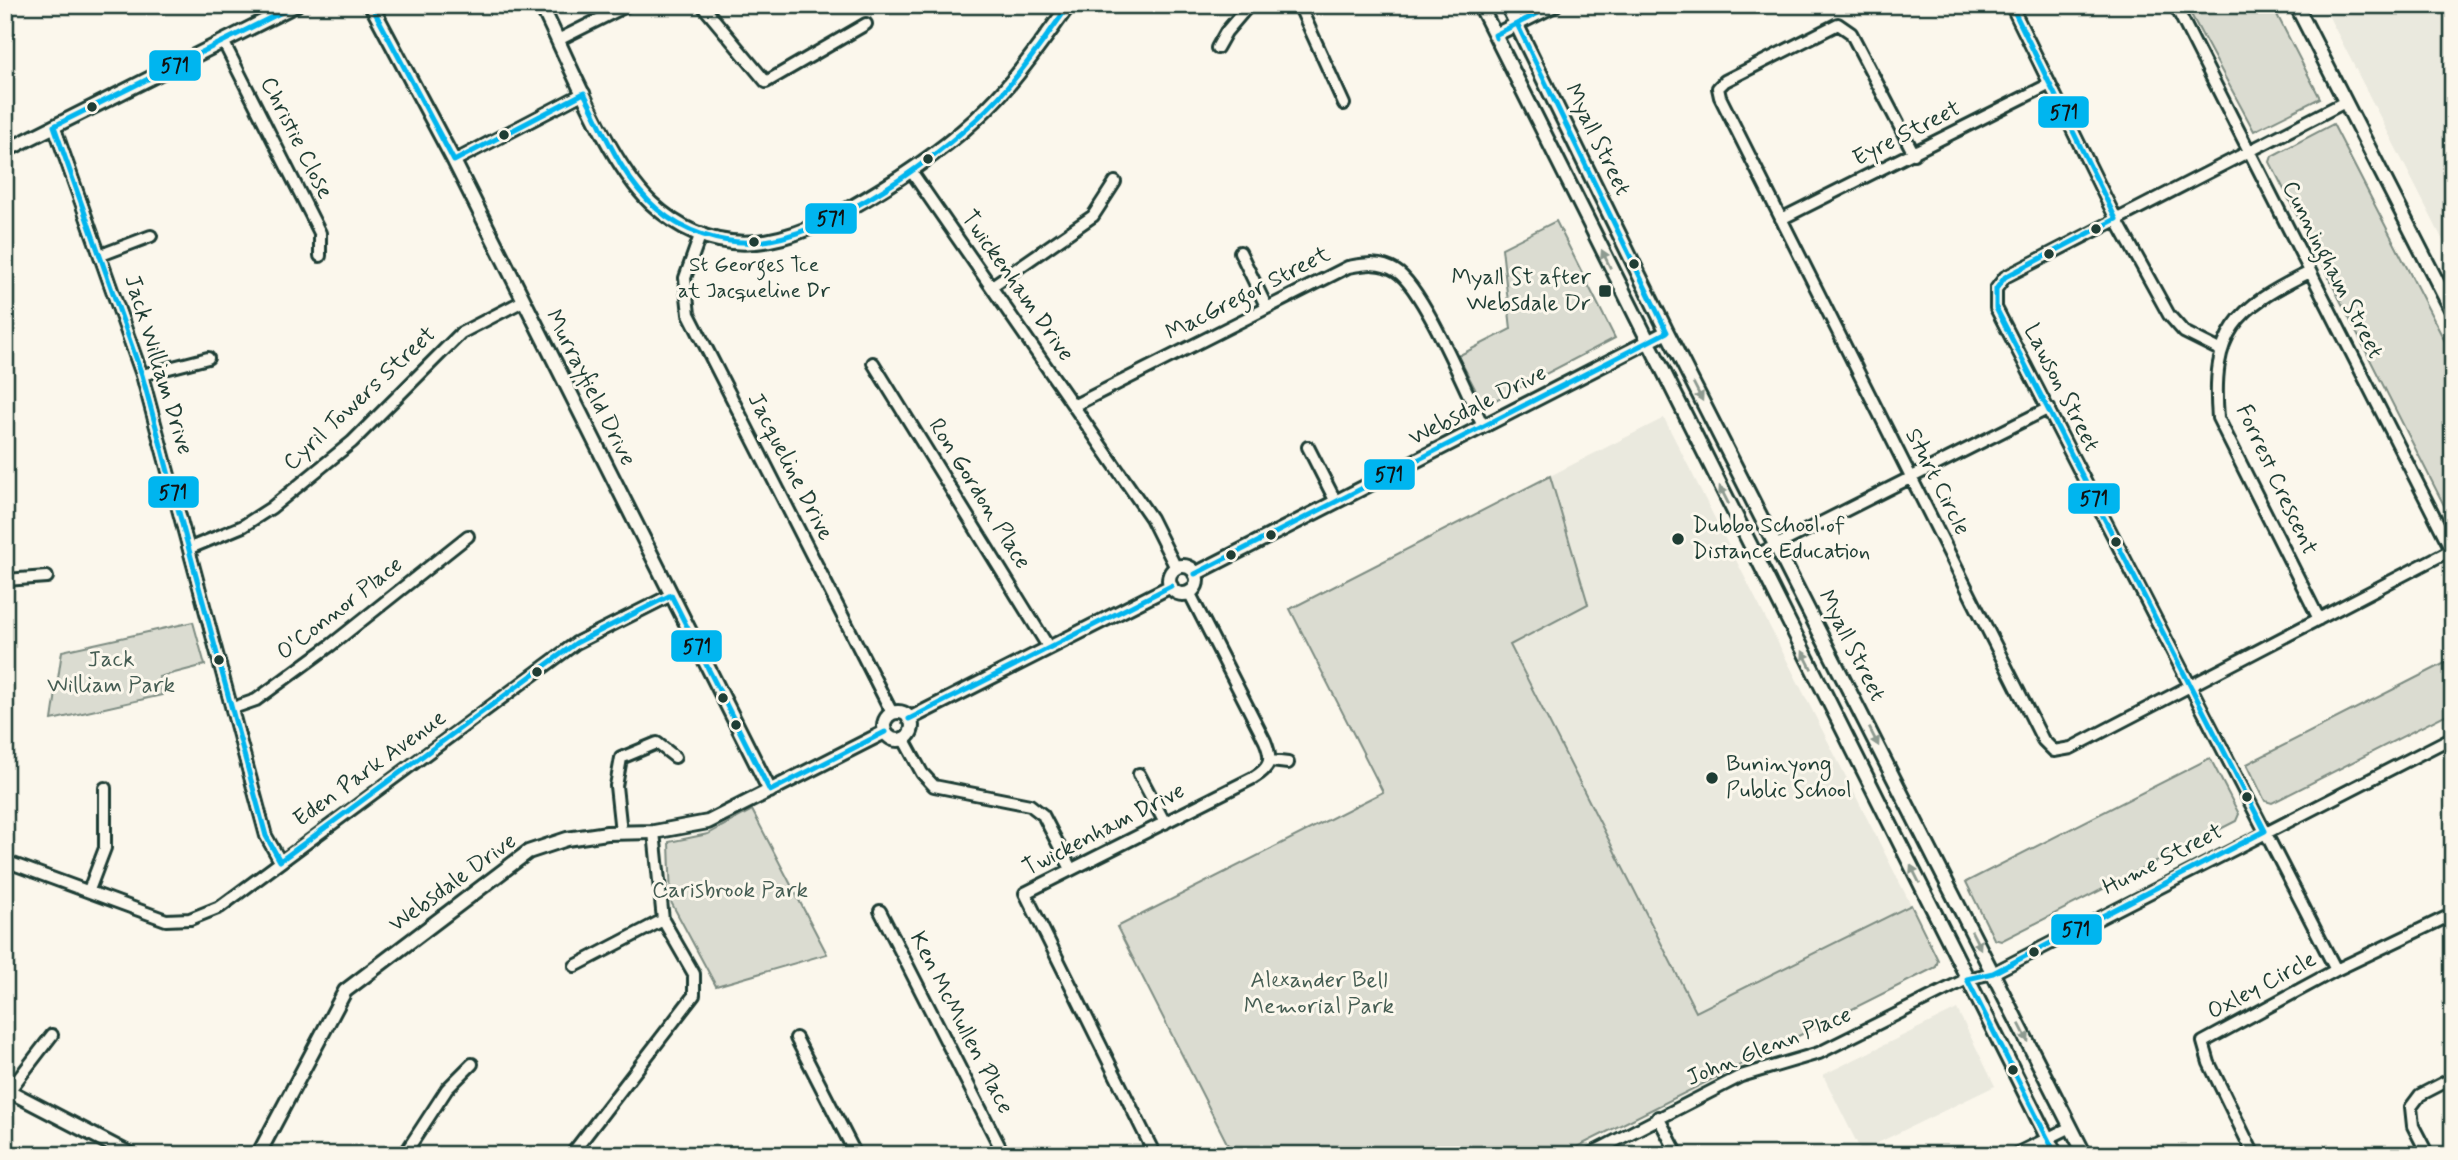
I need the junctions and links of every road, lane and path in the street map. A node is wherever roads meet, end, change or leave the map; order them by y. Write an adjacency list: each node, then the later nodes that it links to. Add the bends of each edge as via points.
1 (296, 5): 19 (street)
2 (371, 5): 29 (street, Murrayfield Drive)
3 (541, 5): 18 (street)
4 (628, 5): 18 (street)
5 (702, 5): 15 (street, via 766,82)
6 (1069, 5): 30 (street, via 998,98)
7 (1250, 5): 20 (street)
8 (1299, 5): 24 (street)
9 (1480, 5): 17 (street, Myall Street)
10 (1507, 5): 16 (street, Myall Street)
11 (1555, 5): 16 (street)
12 (2011, 5): 21 (street)
13 (2175, 5): 26 (street, Cunningham Street)
14 (2295, 5): 23 (street)
15 (866, 23)
16 (1517, 24): 17 (street); 44 (street, Myall Street)
17 (1495, 35): 45 (street, Myall Street, one-way to 17)
18 (558, 40): 22 (street)
19 (223, 41): 25 (street); 38 (street, Christie Close, via 320,233)
20 (1217, 48)
21 (2050, 84): 28 (street, Eyre Street); 33 (street)
22 (584, 93): 29 (street); 34 (street, via 631,181 674,222)
23 (2345, 102): 26 (street, Lawson Street); 43 (street)
24 (1344, 104)
25 (54, 126): 27 (street); 37 (street, Jack William Drive)
26 (2248, 150): 33 (street, Lawson Street); 39 (street, Cunningham Street)
27 (5, 151)
28 (1914, 154): 32 (street, Eyre Street); 32 (street, Sturt Circle, via 1852,33 1838,24 1718,88)
29 (454, 161): 41 (street, Murrayfield Drive)
30 (911, 171): 34 (street, via 831,221 797,235 763,243 727,241); 40 (street, Twickenham Drive)
31 (1115, 182): 40 (street, via 1093,216)
32 (1782, 219): 54 (street, Sturt Circle)
33 (2116, 219): 46 (street, via 2169,315 2184,332); 51 (street, Lawson Street, via 2005,277 1996,289 1996,308)
34 (701, 233): 72 (street, Jacqueline Drive, via 685,278 689,314)
35 (151, 236): 37 (street)
36 (1240, 252): 42 (street)
37 (101, 255): 49 (street, Jack William Drive)
38 (320, 256)
39 (2310, 272): 46 (street, Forrest Crescent, via 2273,290 2240,314); 59 (street, Cunningham Street)
40 (992, 286): 50 (street, Twickenham Drive)
41 (523, 301): 58 (street, Cyril Towers Street, via 461,333 352,442 271,508 243,526); 67 (street, Murrayfield Drive)
42 (1267, 308): 50 (street, MacGregor Street); 52 (street, MacGregor Street, via 1348,267 1382,265 1398,272 1419,298)
43 (2453, 313)
44 (1667, 332): 45 (street, Websdale Drive); 57 (street, Myall Street, one-way to 57)
45 (1647, 343): 52 (street, Websdale Drive); 60 (street, Myall Street, one-way to 45)
46 (2220, 350): 68 (street, Forrest Crescent, via 2218,418)
47 (208, 358): 49 (street)
48 (873, 363): 69 (street, Ron Gordon Place)
49 (142, 375): 58 (street, Jack William Drive)
50 (1075, 405): 61 (street, Twickenham Drive, via 1151,518)
51 (2049, 408): 54 (street); 70 (street, Lawson Street)
52 (1483, 426): 55 (street, Websdale Drive)
53 (1308, 447): 55 (street)
54 (1911, 477): 57 (street); 70 (street, Sturt Circle, via 2043,740 2054,751 2071,748)
55 (1336, 502): 62 (street, Websdale Drive)
56 (468, 536): 71 (street, O'Connor Place, via 256,700)
57 (1776, 545): 60 (street); 96 (street, Myall Street, one-way to 96)
58 (190, 548): 71 (street, Jack William Drive)
59 (2452, 552): 68 (street, Sturt Circle)
60 (1755, 556): 97 (street, Myall Street, one-way to 60)
61 (1176, 568): 62 (street, via 1185,566); 65 (street)
62 (1195, 573): 66 (street, via 1196,582)
63 (47, 577): 64 (street)
64 (5, 580)
65 (1171, 586): 66 (street, via 1178,593); 69 (street)
66 (1189, 592): 78 (street)
67 (671, 595): 82 (street, Murrayfield Drive); 88 (street, Eden Park Avenue, via 576,643)
68 (2319, 619): 70 (street, Sturt Circle)
69 (1049, 648): 73 (street)
70 (2189, 686): 84 (street, Lawson Street)
71 (233, 708): 88 (street, Jack William Drive, via 266,836)
72 (892, 713): 73 (street, via 904,713); 74 (street, via 886,719)
73 (909, 719): 76 (street, via 910,732)
74 (885, 732): 76 (street, via 891,738); 82 (street, Websdale Drive)
75 (2453, 737): 84 (street, Hume Street)
76 (903, 738): 89 (street, via 934,786 1030,805 1043,815)
77 (675, 757): 85 (street, via 657,743 621,758 616,786)
78 (1271, 761): 79 (street); 83 (street, Twickenham Drive, via 1262,773)
79 (1287, 763)
80 (1139, 774): 83 (street)
81 (105, 788): 90 (street, via 105,848)
82 (769, 791): 86 (street, Websdale Drive, via 708,822)
83 (1165, 823): 89 (street, Twickenham Drive)
84 (2265, 831): 95 (street, Lawson Street); 96 (street, Hume Street)
85 (621, 832): 86 (street, Websdale Drive); 107 (street, Websdale Drive, via 567,839 528,852 353,985 321,1032)
86 (654, 832): 93 (street)
87 (5, 861): 90 (street, Eden Park Avenue)
88 (280, 861): 90 (street, Eden Park Avenue, via 220,907 190,919 166,920)
89 (1071, 869): 112 (street, Twickenham Drive, via 1025,893)
90 (89, 890)
91 (880, 911): 111 (street, Ken McMullen Place)
92 (2453, 914): 95 (street, Oxley Circle)
93 (663, 920): 94 (street); 109 (street, via 694,974 694,995)
94 (575, 966)
95 (2336, 970): 118 (street, Oxley Circle, via 2203,1042)
96 (1993, 972): 97 (street, Hume Street); 104 (street, Myall Street, one-way to 104)
97 (1968, 979): 103 (street, John Glenn Place, via 1819,1054 1741,1076); 105 (street, Myall Street)
98 (52, 1035): 102 (street)
99 (796, 1038): 110 (street)
100 (472, 1064): 108 (street, via 447,1089)
101 (2453, 1078): 119 (street, via 2420,1095 2411,1107 2413,1126)
102 (7, 1090): 106 (street)
103 (1658, 1117): 113 (street, John Glenn Place); 114 (street)
104 (2071, 1127): 105 (street); 117 (street, Myall Street)
105 (2048, 1138): 115 (street); 116 (street, Myall Street)
106 (132, 1155)
107 (258, 1155)
108 (404, 1155)
109 (571, 1155)
110 (856, 1155)
111 (1004, 1155)
112 (1155, 1155)
113 (1588, 1155)
114 (1678, 1155)
115 (2014, 1155)
116 (2056, 1155)
117 (2085, 1155)
118 (2254, 1155)
119 (2428, 1155)

